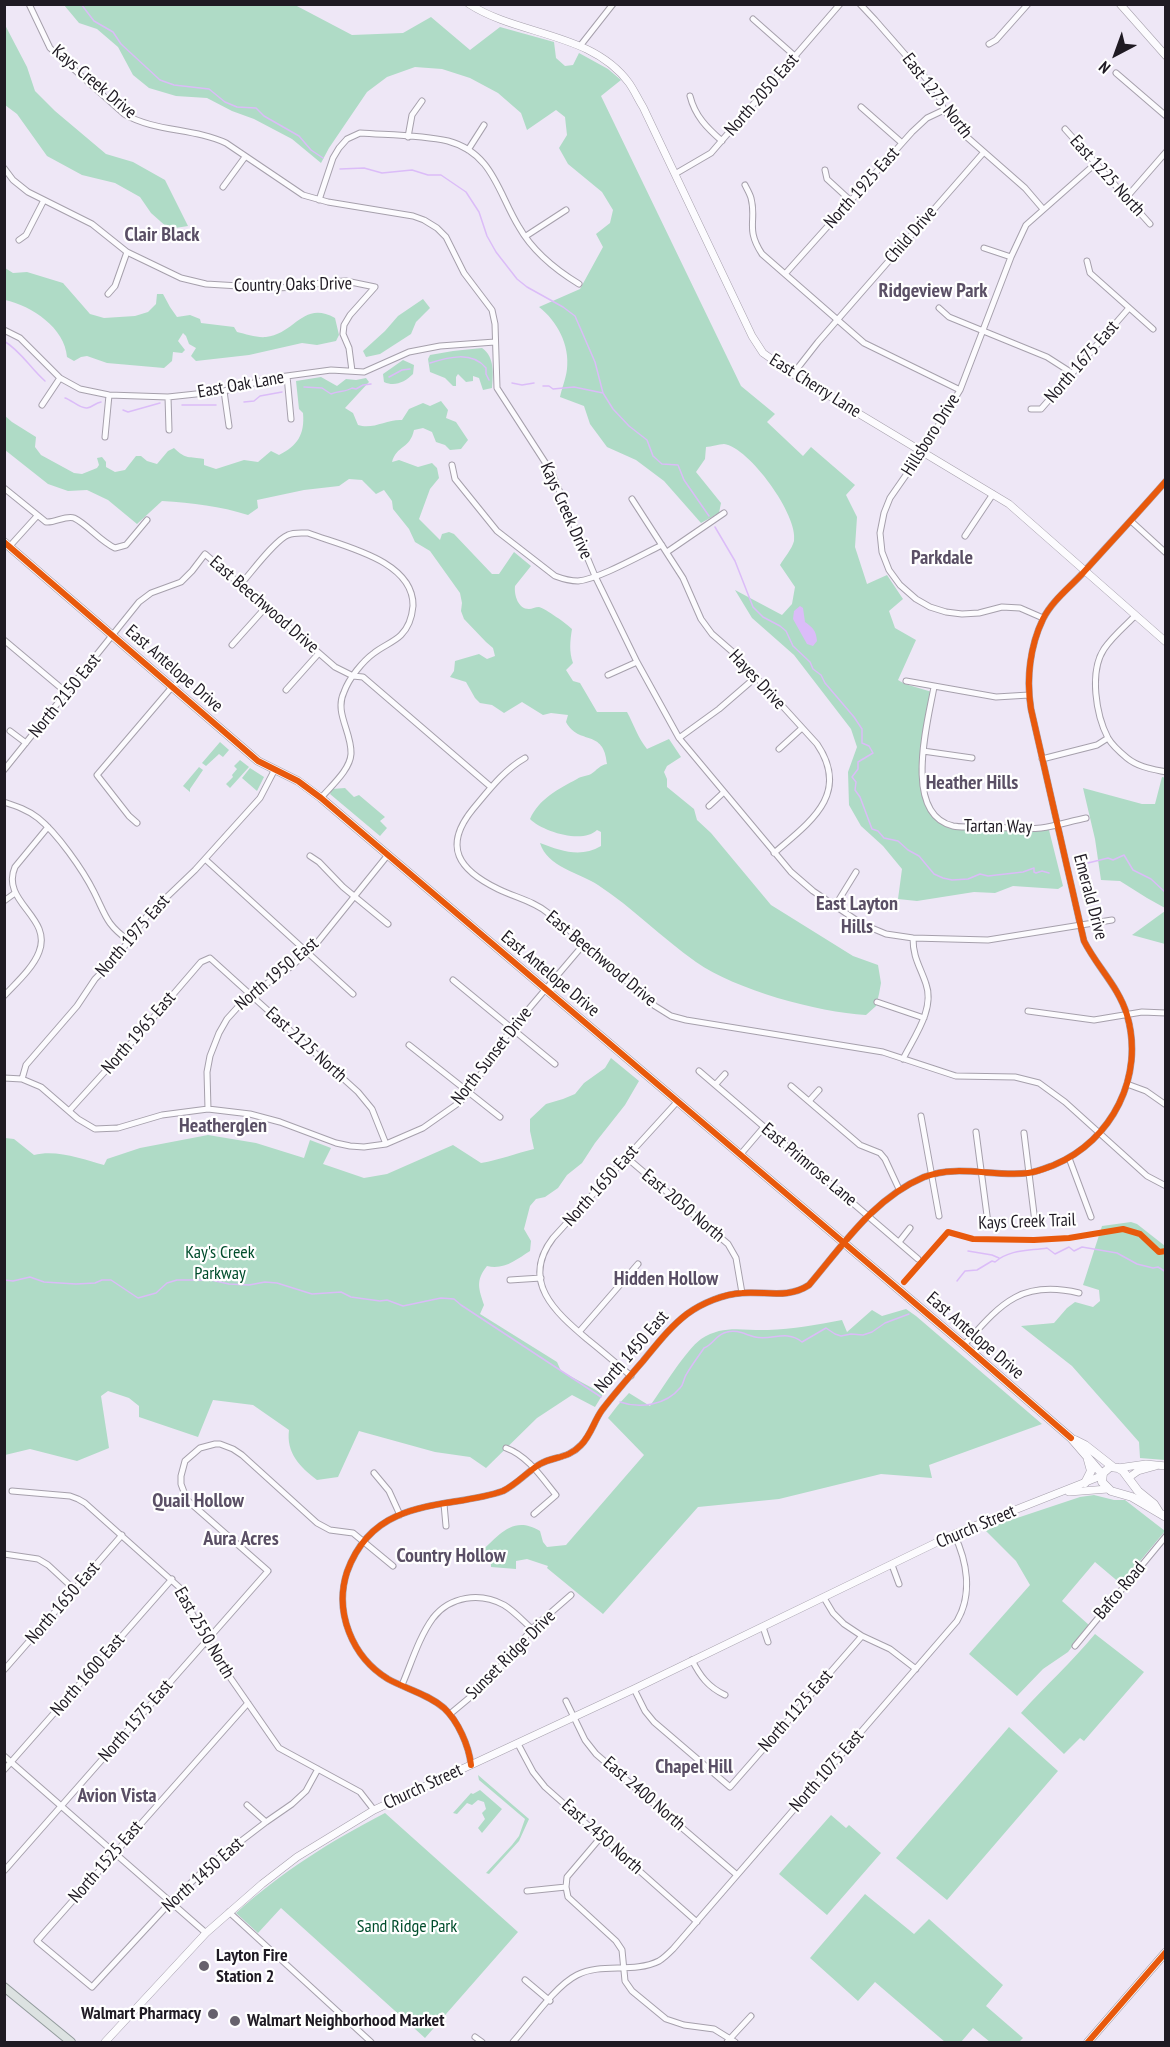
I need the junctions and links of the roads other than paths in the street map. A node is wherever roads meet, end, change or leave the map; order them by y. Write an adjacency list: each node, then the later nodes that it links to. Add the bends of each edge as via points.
1 (29, 4): 27 (street, Kays Creek Drive, via 50,48 124,114 146,124 215,138)
2 (469, 4): 10 (street, East Cherry Lane, via 490,16)
3 (614, 4): 10 (street)
4 (840, 4): 12 (street, North 2050 East)
5 (860, 4): 17 (street, East 1275 North, via 937,92)
6 (1028, 4): 9 (street)
7 (1120, 4): 11 (street)
8 (753, 19): 12 (street)
9 (989, 44)
10 (580, 46): 31 (street, East Cherry Lane, via 608,63 628,82)
11 (1166, 56)
12 (796, 57): 22 (street, North 2050 East)
13 (1116, 73): 18 (street)
14 (690, 96): 22 (street, via 700,118)
15 (422, 101): 21 (street, via 412,115)
16 (861, 107): 23 (street)
17 (945, 110): 23 (street, North 1925 East, via 927,118); 25 (street, East 1275 North, via 960,131)
18 (1166, 116)
19 (484, 125): 24 (street)
20 (1065, 129): 28 (street, East 1225 North)
21 (408, 137): 24 (street, via 448,141); 36 (street, via 360,134 347,139 333,158)
22 (722, 141): 31 (street, North 2050 East, via 703,159)
23 (902, 143): 37 (street, North 1925 East)
24 (468, 150): 41 (street, via 491,171)
25 (984, 152): 38 (street, East 1275 North); 52 (street, Child Drive)
26 (1166, 152): 34 (street)
27 (245, 157): 33 (street); 36 (street, Kays Creek Drive, via 303,195)
28 (1095, 164): 34 (street, East 1225 North); 38 (street, Hillsboro Drive)
29 (4, 168): 35 (street, Country Oaks Drive, via 28,192)
30 (825, 170): 37 (street, via 827,179)
31 (675, 174): 59 (street, East Cherry Lane, via 757,346)
32 (745, 185): 47 (street, via 752,199 755,244)
33 (223, 187)
34 (1126, 198): 40 (street, East 1225 North)
35 (44, 200): 42 (street, via 26,235); 44 (street, Country Oaks Drive, via 92,224)
36 (319, 200): 56 (street, Kays Creek Drive, via 412,216 437,228 492,310)
37 (851, 201): 47 (street, North 1925 East)
38 (1043, 209): 45 (street, Hillsboro Drive, via 1026,225)
39 (566, 210): 41 (street)
40 (1150, 224)
41 (526, 236): 48 (street, via 560,273)
42 (18, 240)
43 (984, 248): 45 (street)
44 (127, 252): 49 (street, via 115,286); 57 (street, Country Oaks Drive, via 181,278 206,284 273,288 346,281 375,287 344,325)
45 (1011, 257): 55 (street, Hillsboro Drive)
46 (1087, 261): 51 (street, via 1090,273)
47 (785, 274): 52 (street)
48 (579, 284)
49 (108, 294)
50 (939, 308): 55 (street, via 949,317)
51 (1129, 308): 53 (street); 58 (street, North 1675 East)
52 (837, 320): 59 (street, Child Drive); 62 (street, via 864,343)
53 (1154, 329)
54 (4, 330): 61 (street, East Oak Lane, via 20,338)
55 (982, 330): 58 (street, via 1047,357); 62 (street, Hillsboro Drive)
56 (495, 342): 57 (street, East Oak Lane, via 409,352 364,372); 89 (street, Kays Creek Drive, via 497,387 552,473)
57 (352, 371): 60 (street, East Oak Lane)
58 (1072, 373): 67 (street, North 1675 East, via 1041,409)
59 (793, 374): 72 (street, East Cherry Lane)
60 (287, 376): 63 (street, East Oak Lane); 68 (street)
61 (60, 378): 64 (street, East Oak Lane); 66 (street)
62 (960, 390): 72 (street, Hillsboro Drive)
63 (224, 391): 65 (street, East Oak Lane); 69 (street)
64 (109, 395): 65 (street, East Oak Lane); 71 (street)
65 (168, 397): 70 (street)
66 (42, 405)
67 (1031, 409)
68 (291, 419)
69 (229, 426)
70 (169, 430)
71 (105, 437)
72 (922, 452): 76 (street, East Cherry Lane); 93 (street, Hillsboro Drive, via 884,513 880,533 889,570 900,585 923,603 946,612 1020,608)
73 (452, 465): 89 (street, via 455,479 497,531 555,576 580,580)
74 (1166, 481): 81 (street, Emerald Drive)
75 (4, 488): 79 (street)
76 (993, 494): 82 (street); 88 (street, East Cherry Lane, via 1010,504)
77 (632, 499): 84 (street, Hayes Drive)
78 (724, 513): 85 (street)
79 (37, 516): 80 (street, via 54,523 74,518 115,548 126,545); 83 (street)
80 (147, 520)
81 (1131, 521): 86 (street); 88 (street, Emerald Drive)
82 (965, 536)
83 (7, 544): 94 (main road, East Antelope Drive)
84 (662, 546): 85 (street, Hayes Drive); 89 (street)
85 (667, 552): 102 (street, Hayes Drive, via 706,627)
86 (1166, 553)
87 (205, 554): 90 (street, East Beechwood Drive); 94 (street, North 2150 East, via 181,582 139,602)
88 (1085, 570): 92 (street, East Cherry Lane); 93 (street, Emerald Drive)
89 (595, 576): 99 (street, Kays Creek Drive)
90 (240, 585): 91 (street, East Beechwood Drive); 101 (street, via 275,544 287,535 308,533 380,560 403,578 413,603 407,627)
91 (266, 607): 97 (street); 98 (street, East Beechwood Drive)
92 (1135, 615): 96 (street, East Cherry Lane); 112 (street, via 1103,650 1094,684)
93 (1043, 618): 108 (street, Emerald Drive, via 1031,652)
94 (113, 636): 104 (main road, East Antelope Drive); 107 (street, North 2150 East)
95 (4, 640): 107 (street)
96 (1166, 642)
97 (232, 645)
98 (319, 653): 101 (street, East Beechwood Drive); 106 (street)
99 (637, 662): 100 (street); 111 (street, Kays Creek Drive)
100 (608, 675)
101 (353, 676): 122 (street, East Beechwood Drive, via 363,677); 124 (street, via 343,693 341,715 351,755 342,774)
102 (756, 677): 109 (street, Hayes Drive); 111 (street)
103 (906, 681): 105 (street)
104 (172, 687): 120 (main road, East Antelope Drive); 128 (street, via 98,775)
105 (934, 687): 108 (street, via 996,697); 115 (street, Tartan Way)
106 (286, 690)
107 (67, 693): 113 (street, North 2150 East)
108 (1029, 695): 118 (street, Emerald Drive)
109 (802, 728): 114 (street); 131 (street, Hayes Drive, via 825,756 831,776 828,794 820,810)
110 (10, 731): 113 (street)
111 (679, 738): 123 (street, Kays Creek Drive)
112 (1108, 738): 118 (street, via 1097,745); 121 (street, via 1128,760)
113 (26, 743): 119 (street, North 2150 East)
114 (779, 749)
115 (923, 751): 117 (street); 129 (street, Tartan Way, via 922,783 930,807 939,819 952,826 1041,828)
116 (525, 758): 122 (street)
117 (972, 758)
118 (1042, 759): 129 (street, Emerald Drive)
119 (4, 770)
120 (274, 771): 124 (main road, East Antelope Drive, via 298,781); 134 (street, North 1975 East, via 260,798)
121 (1166, 772)
122 (491, 788): 145 (street, East Beechwood Drive, via 465,819 456,853 465,866 499,890 546,911)
123 (724, 792): 126 (street); 131 (street, Kays Creek Drive)
124 (321, 798): 133 (main road, East Antelope Drive)
125 (4, 802): 130 (street, via 24,809)
126 (709, 806)
127 (1086, 818): 129 (street, Tartan Way)
128 (137, 823)
129 (1056, 824): 142 (street, Emerald Drive)
130 (48, 827): 136 (street, via 15,867 11,883); 144 (street, via 86,878 110,925)
131 (774, 853): 139 (street, Kays Creek Drive, via 806,885)
132 (310, 856): 137 (street)
133 (387, 856): 137 (street, North 1950 East); 149 (main road, East Antelope Drive)
134 (205, 859): 144 (street, North 1975 East); 146 (street)
135 (856, 872): 139 (street)
136 (17, 896): 138 (street); 152 (street, via 38,926 41,948)
137 (353, 896): 141 (street); 146 (street, North 1950 East)
138 (4, 901)
139 (835, 906): 143 (street, Kays Creek Drive, via 878,931)
140 (1112, 920): 142 (street, Kays Creek Drive)
141 (388, 924)
142 (1080, 926): 143 (street, Kays Creek Drive, via 988,940); 156 (street, Emerald Drive, via 1084,941)
143 (913, 938): 157 (street, via 913,955 929,1000)
144 (128, 940): 165 (street, North 1975 East, via 26,1065)
145 (584, 944): 149 (street, North Sunset Drive); 160 (street, East Beechwood Drive, via 671,1016 883,1052)
146 (308, 953): 150 (street, North 1950 East); 151 (street)
147 (210, 958): 150 (street, East 2125 North); 175 (street, North 1965 East, via 201,962)
148 (453, 980): 158 (street)
149 (545, 990): 158 (street, North Sunset Drive); 172 (main road, East Antelope Drive)
150 (251, 994): 174 (street, North 1950 East, via 227,1019 214,1044 207,1072); 182 (street, East 2125 North, via 366,1100)
151 (353, 994)
152 (4, 996)
153 (877, 1002): 157 (street)
154 (1028, 1011): 156 (street, via 1094,1020)
155 (1166, 1013): 156 (street)
156 (1127, 1015): 166 (street, Emerald Drive, via 1132,1059)
157 (924, 1018): 160 (street)
158 (513, 1028): 161 (street); 170 (street, North Sunset Drive)
159 (409, 1045): 170 (street)
160 (903, 1059): 180 (street, East Beechwood Drive, via 956,1076 1015,1077 1039,1083)
161 (555, 1064)
162 (699, 1071): 167 (street, East Primrose Lane)
163 (725, 1074): 167 (street)
164 (4, 1078): 165 (street)
165 (22, 1079): 175 (street, North Sunset Drive, via 42,1087)
166 (1127, 1084): 173 (street); 180 (street, Emerald Drive)
167 (715, 1085): 178 (street, East Primrose Lane)
168 (791, 1086): 171 (street)
169 (819, 1090): 171 (street)
170 (469, 1092): 177 (street); 182 (street, North Sunset Drive, via 423,1128)
171 (809, 1101): 190 (street, via 860,1145 880,1153)
172 (677, 1102): 183 (main road, East Antelope Drive); 184 (street, North 1650 East)
173 (1166, 1105)
174 (208, 1109): 175 (street, North Sunset Drive, via 162,1115 106,1130 86,1125); 182 (street, North Sunset Drive, via 280,1122 350,1146)
175 (69, 1112)
176 (921, 1116): 188 (street)
177 (500, 1117)
178 (764, 1127): 183 (street); 191 (street, East Primrose Lane)
179 (976, 1132): 186 (street)
180 (1100, 1132): 185 (street, Emerald Drive); 189 (street, East Beechwood Drive, via 1147,1176)
181 (1024, 1133): 187 (street)
182 (386, 1143)
183 (740, 1155): 198 (main road, East Antelope Drive)
184 (626, 1157): 201 (street, North 1650 East, via 548,1245 540,1266); 203 (street, East 2050 North, via 728,1244 736,1258)
185 (1069, 1158): 187 (street, Emerald Drive); 193 (street)
186 (982, 1172): 187 (street, Emerald Drive); 188 (street, Emerald Drive); 195 (street)
187 (1030, 1173): 194 (street)
188 (932, 1174): 190 (street, Emerald Drive); 192 (street)
189 (1166, 1186)
190 (899, 1189): 191 (street, Emerald Drive)
191 (868, 1215): 197 (street, East Primrose Lane); 198 (street, Emerald Drive)
192 (939, 1216)
193 (1091, 1217)
194 (1035, 1222)
195 (988, 1223)
196 (910, 1228): 197 (street)
197 (899, 1242): 199 (street, East Primrose Lane)
198 (844, 1243): 203 (street, North 1450 East, via 800,1291); 206 (main road, East Antelope Drive)
199 (918, 1258)
200 (638, 1264): 205 (street)
201 (541, 1278): 202 (street); 205 (street, via 548,1301)
202 (510, 1280)
203 (742, 1293): 207 (street, North 1450 East, via 719,1298 689,1312)
204 (1078, 1293): 206 (street, via 1052,1288 1025,1293 1003,1305)
205 (579, 1332): 207 (street)
206 (964, 1345): 208 (main road, East Antelope Drive)
207 (631, 1376): 214 (street, North 1450 East, via 601,1411 580,1447)
208 (1071, 1438): 210 (main road, East Antelope Drive); 213 (main road, East Antelope Drive)
209 (506, 1448): 214 (street)
210 (1086, 1455): 216 (main road, East Antelope Drive); 218 (main road, via 1091,1469)
211 (1156, 1466): 212 (street); 213 (street); 217 (street, via 1138,1471)
212 (1166, 1466)
213 (1116, 1467): 216 (main road); 217 (main road)
214 (534, 1469): 223 (street, North 1450 East, via 513,1486 491,1496); 224 (street, via 556,1495)
215 (374, 1473): 225 (street, via 389,1491)
216 (1101, 1475): 218 (street, Church Street); 219 (main road)
217 (1129, 1479): 222 (main road); 226 (main road)
218 (1085, 1483): 221 (street, Church Street)
219 (1107, 1489): 221 (street, Church Street); 222 (main road)
220 (12, 1491): 229 (street, East 2550 North, via 78,1499)
221 (1061, 1493): 228 (street, Church Street)
222 (1121, 1493): 226 (main road)
223 (444, 1504): 225 (street, North 1450 East); 227 (street)
224 (534, 1514)
225 (400, 1515): 231 (street, North 1450 East)
226 (1162, 1515)
227 (446, 1526)
228 (954, 1534): 233 (street, Church Street); 247 (street, North 1075 East, via 965,1563 964,1611)
229 (122, 1535): 235 (street, East 2550 North); 237 (street, North 1650 East)
230 (1166, 1536): 245 (street, Bafco Road)
231 (364, 1541): 234 (street); 243 (street, North 1575 East, via 353,1533 330,1530 317,1523 233,1449 215,1444 200,1448 181,1469 187,1500 268,1571); 249 (street, North 1450 East, via 351,1560 343,1584 344,1616 351,1638 365,1660)
232 (4, 1554): 237 (street, via 38,1559)
233 (892, 1565): 236 (street); 239 (street, Church Street)
234 (393, 1566)
235 (172, 1579): 243 (street, East 2550 North); 258 (street, North 1600 East)
236 (899, 1584)
237 (75, 1590): 248 (street, North 1650 East)
238 (571, 1595): 241 (street, Sunset Ridge Drive)
239 (824, 1598): 240 (street, Church Street); 242 (street, via 844,1624)
240 (763, 1627): 244 (street); 246 (street, Church Street)
241 (532, 1629): 249 (street, via 494,1600 462,1599 432,1620); 254 (street, Sunset Ridge Drive, via 486,1684)
242 (862, 1636): 247 (street, via 890,1649); 250 (street, North 1125 East, via 730,1786 654,1722)
243 (206, 1642): 253 (street, East 2550 North); 263 (street, North 1575 East)
244 (768, 1642)
245 (1075, 1646)
246 (692, 1660): 250 (street, Church Street); 251 (street, via 701,1677)
247 (916, 1669): 269 (street, North 1075 East)
248 (4, 1670)
249 (402, 1685): 254 (street, North 1450 East, via 435,1701)
250 (634, 1689): 255 (street, Church Street)
251 (725, 1695)
252 (566, 1701): 255 (street, East 2400 North)
253 (248, 1703): 260 (street, East 2550 North, via 279,1748); 267 (street, North 1525 East)
254 (450, 1714): 259 (street)
255 (573, 1717): 256 (street, Church Street); 269 (street, East 2400 North, via 596,1754)
256 (518, 1744): 259 (street, Church Street); 266 (street, East 2450 North, via 545,1787)
257 (4, 1756): 258 (street)
258 (12, 1762): 261 (street, North 1600 East); 263 (street)
259 (471, 1765): 264 (street, Church Street)
260 (318, 1769): 264 (street, East 2550 North, via 360,1792); 265 (street, North 1450 East, via 306,1791)
261 (4, 1770)
262 (247, 1805): 265 (street)
263 (62, 1806): 267 (street); 268 (street, North 1575 East)
264 (374, 1810): 273 (street, Church Street, via 297,1857)
265 (266, 1822): 272 (street, North 1450 East, via 207,1867)
266 (601, 1837): 270 (street, via 567,1877); 274 (street, East 2450 North)
267 (115, 1853): 272 (street); 280 (street, North 1525 East, via 37,1941)
268 (4, 1871)
269 (737, 1875): 274 (street, North 1075 East)
270 (566, 1887): 271 (street); 277 (street, via 568,1897 616,1941 622,1950)
271 (527, 1891)
272 (171, 1902): 275 (street); 280 (street, North 1450 East)
273 (229, 1912): 275 (street, Church Street); 287 (street)
274 (697, 1922): 277 (street, North 1075 East, via 660,1960)
275 (206, 1933): 286 (street, Church Street)
276 (1166, 1952): 290 (main road)
277 (624, 1968): 281 (street, North 1075 East, via 578,1974); 284 (street, via 628,1986 657,2013 675,2023 714,2028)
278 (525, 1980): 281 (street)
279 (4, 1987): 285 (main road)
280 (92, 1987)
281 (549, 2001): 289 (street, North 1075 East)
282 (751, 2016): 284 (street)
283 (476, 2037): 288 (street)
284 (731, 2041)
285 (71, 2043)
286 (105, 2043)
287 (371, 2043)
288 (482, 2043)
289 (513, 2043)
290 (1088, 2043)

